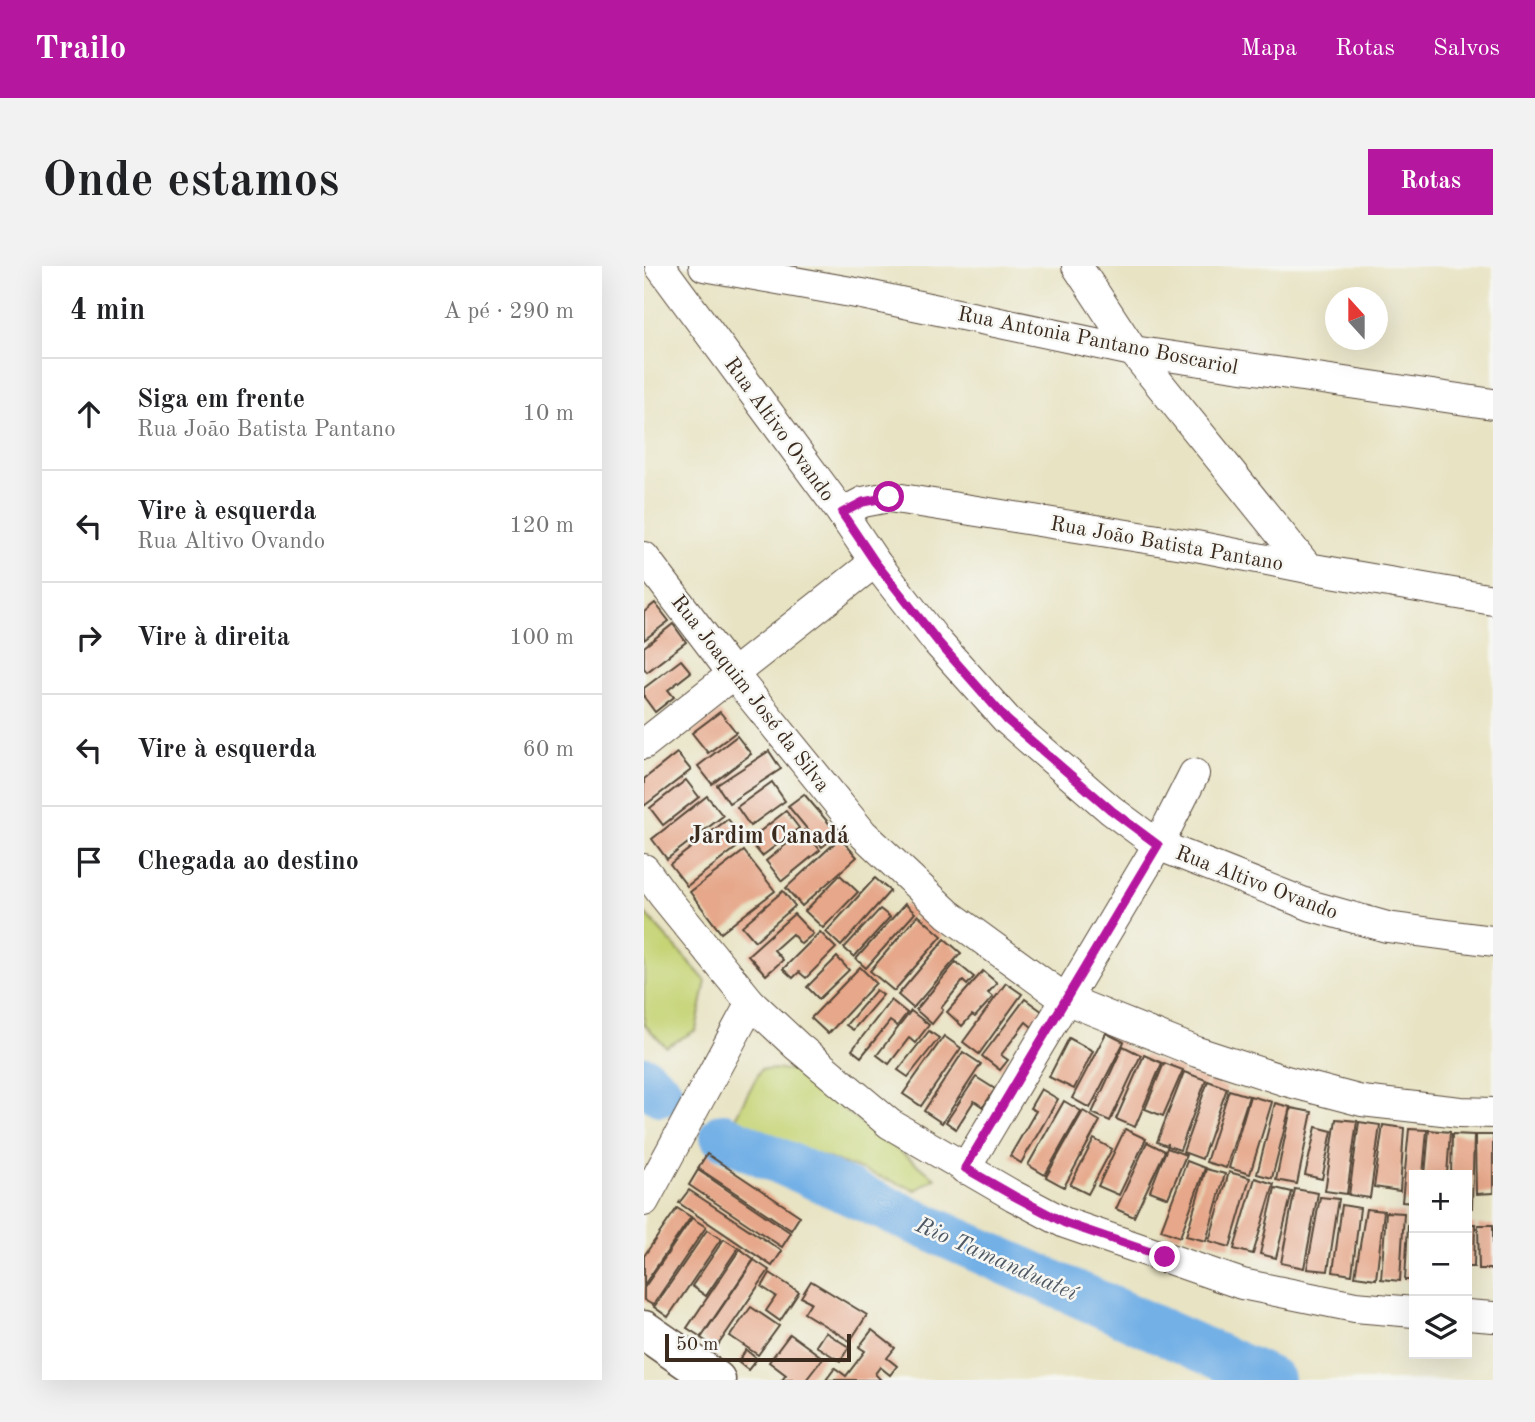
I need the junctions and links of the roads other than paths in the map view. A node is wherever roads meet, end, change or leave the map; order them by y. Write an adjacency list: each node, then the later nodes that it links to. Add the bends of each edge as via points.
1 (660, 266): 6 (street, Rua Altivo Ovando)
2 (704, 266): 4 (street, Rua Antonia Pantano Boscariol)
3 (1077, 266): 4 (street)
4 (1133, 351): 5 (street, Rua Antonia Pantano Boscariol); 9 (street)
5 (1493, 404)
6 (842, 513): 8 (street, Rua Altivo Ovando); 9 (street, Rua João Batista Pantano, via 863,502 889,497)
7 (644, 557): 11 (street, Rua Joaquim José da Silva)
8 (875, 562): 11 (street); 14 (street, Rua Altivo Ovando, via 1007,720)
9 (1308, 568): 10 (street, Rua João Batista Pantano)
10 (1493, 600)
11 (733, 674): 12 (street); 17 (street, Rua Joaquim José da Silva, via 863,834 948,914)
12 (644, 744)
13 (1194, 774): 14 (street)
14 (1158, 845): 16 (street, Rua Altivo Ovando, via 1312,906 1387,927); 17 (street)
15 (644, 869): 18 (street)
16 (1493, 941)
17 (1065, 999): 19 (street, Rua Joaquim José da Silva, via 1197,1052 1286,1081 1362,1101); 20 (street)
18 (751, 1003): 20 (street, via 890,1125); 21 (street)
19 (1493, 1113)
20 (965, 1168): 22 (street, via 1065,1223 1242,1284 1354,1307)
21 (644, 1201)
22 (1409, 1312)
23 (1472, 1315): 24 (street)
24 (1493, 1317)
25 (644, 1330): 26 (main road)
26 (716, 1380)

